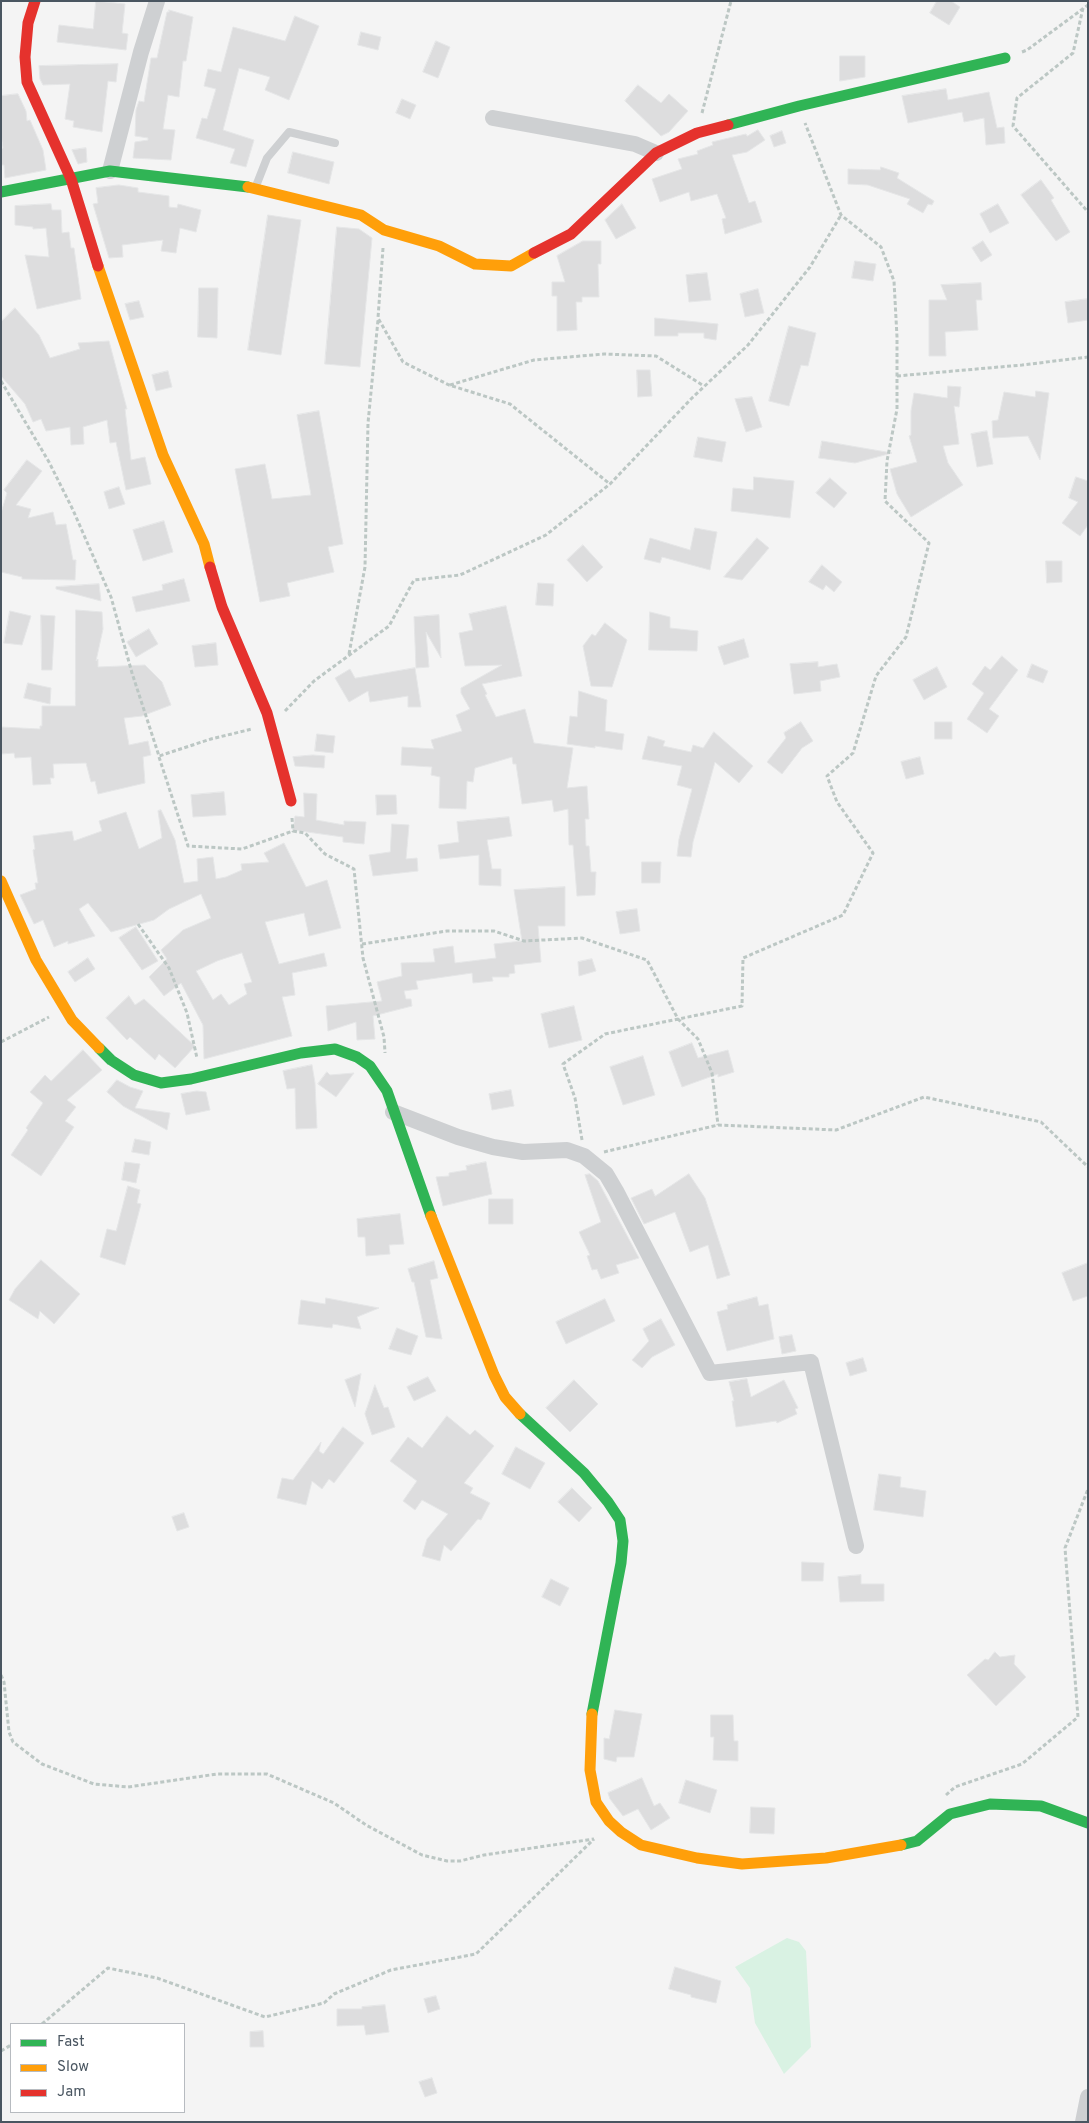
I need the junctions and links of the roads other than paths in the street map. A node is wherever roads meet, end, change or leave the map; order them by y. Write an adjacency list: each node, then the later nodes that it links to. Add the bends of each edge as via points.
1 (35, 1): 8 (street, via 26,40 27,82)
2 (157, 1): 7 (street)
3 (1005, 58): 6 (street, via 697,133)
4 (493, 118): 6 (street, via 635,144)
5 (335, 143): 9 (lane, via 289,132 267,158)
6 (656, 153): 9 (street, via 571,234 511,266 475,264 439,246 384,230 361,215)
7 (110, 172): 8 (street); 9 (street)
8 (71, 179): 10 (street); 11 (street, via 163,455 204,544 222,607 267,713)
9 (255, 188)
10 (1, 192)
11 (291, 801)
12 (1, 881): 13 (street, via 36,960 72,1020 111,1060 134,1075 161,1083 335,1049 370,1066 387,1091)
13 (394, 1112): 14 (street, via 493,1147 523,1152 567,1150 584,1156 606,1174 710,1373 812,1362); 15 (street, via 478,1338 505,1397 584,1473 620,1520 623,1541 621,1563 592,1714 590,1770 596,1802 609,1821 641,1845 742,1864 826,1858 917,1841 950,1814 990,1804 1041,1806)
14 (856, 1546)
15 (1088, 1823)
16 (1088, 2097): 17 (street)
17 (1082, 2122)

